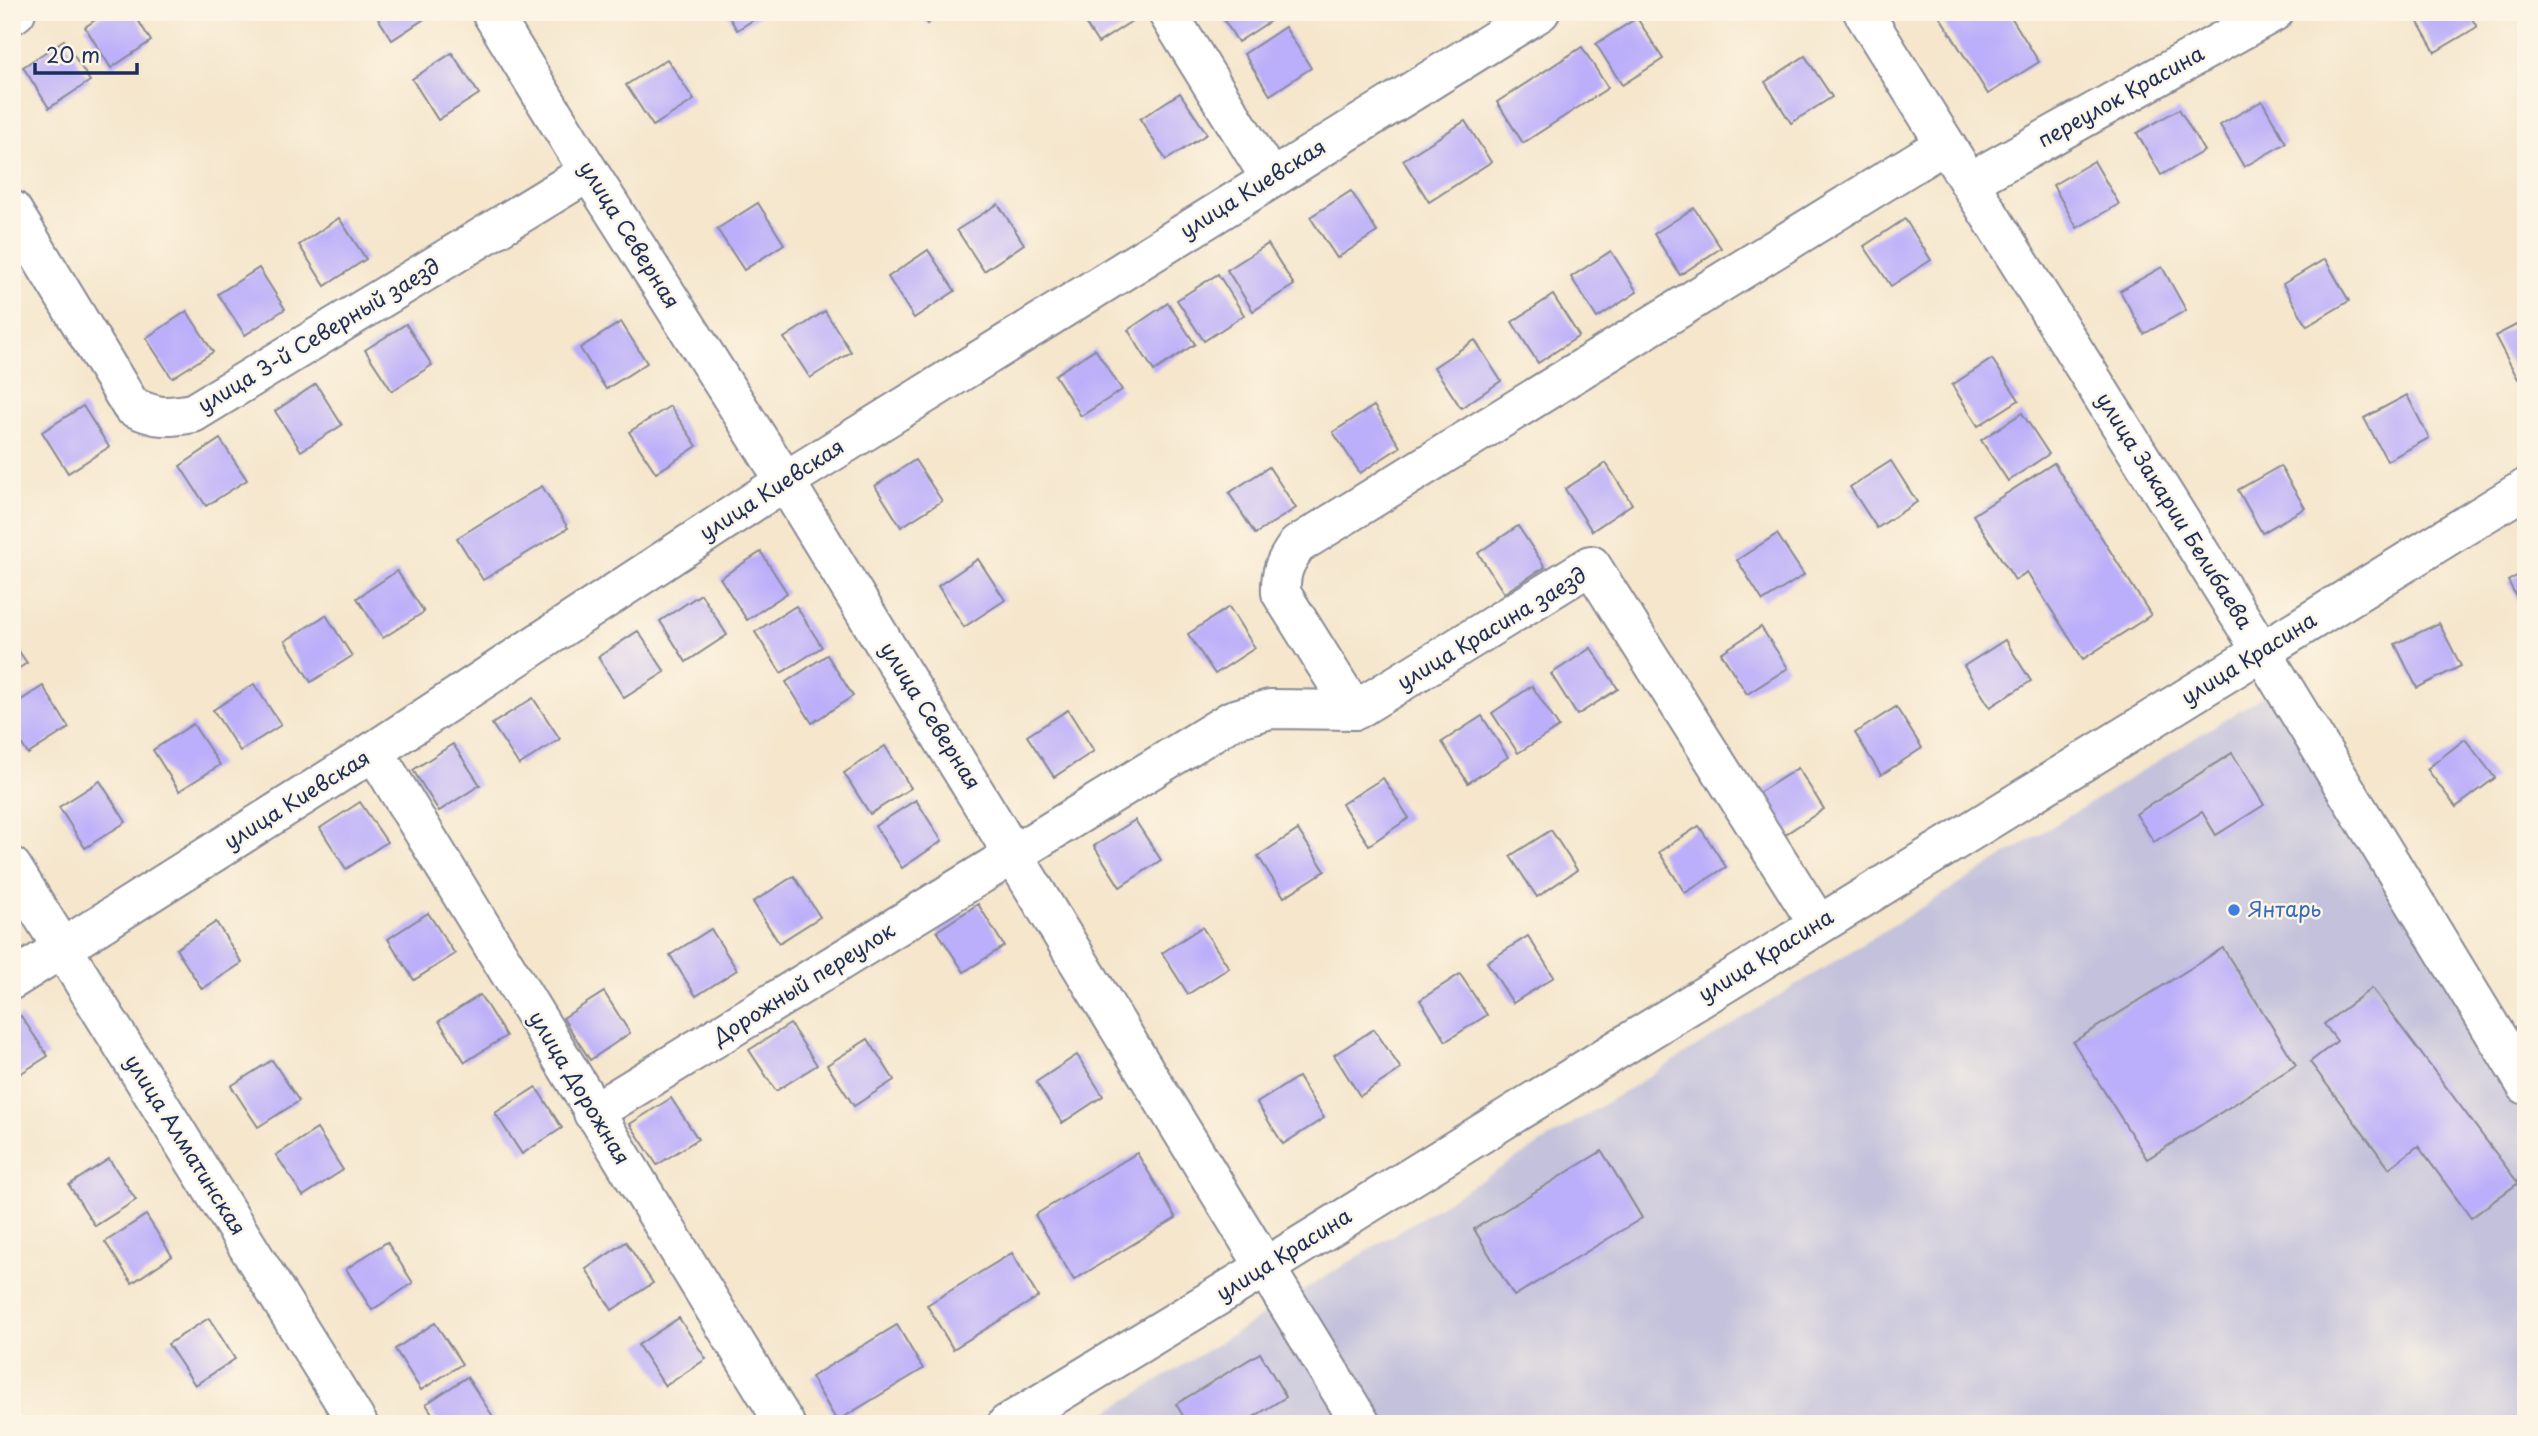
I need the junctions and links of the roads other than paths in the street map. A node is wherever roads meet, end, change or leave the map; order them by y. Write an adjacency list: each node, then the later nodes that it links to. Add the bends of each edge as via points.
1 (491, 12): 7 (street, улица Северная)
2 (1167, 12): 8 (street)
3 (1540, 12): 8 (street, улица Киевская)
4 (1863, 12): 6 (street, улица Закарии Белибаева)
5 (2274, 12): 9 (street, переулок Красина)
6 (1945, 144): 9 (street, улица Закарии Белибаева); 14 (street, via 1297,545 1283,563 1281,593)
7 (589, 172): 10 (street, улица 3-й Северный заезд, via 193,413 169,417 150,416 131,406); 11 (street, улица Северная)
8 (1270, 178): 11 (street, улица Киевская)
9 (1969, 182): 13 (street, улица Закарии Белибаева)
10 (12, 210)
11 (785, 481): 15 (street, улица Киевская); 16 (street, улица Северная)
12 (2526, 488): 13 (street, улица Красина)
13 (2262, 652): 18 (street, улица Красина); 21 (street, улица Закарии Белибаева)
14 (1354, 710): 16 (street, via 1270,709 1232,720); 18 (street, улица Красина заезд, via 1591,565)
15 (374, 751): 19 (street, улица Киевская); 22 (street, улица Дорожная)
16 (1015, 855): 22 (street, Дорожный переулок); 23 (street, улица Северная)
17 (12, 867): 19 (street, улица Алматинская)
18 (1818, 924): 23 (street, улица Красина)
19 (63, 949): 20 (street, улица Киевская); 24 (street, улица Алматинская)
20 (12, 980)
21 (2526, 1084)
22 (593, 1113): 25 (street, улица Дорожная)
23 (1264, 1268): 26 (street, улица Красина); 27 (street, улица Северная)
24 (358, 1424)
25 (785, 1424)
26 (1007, 1424)
27 (1361, 1424)

